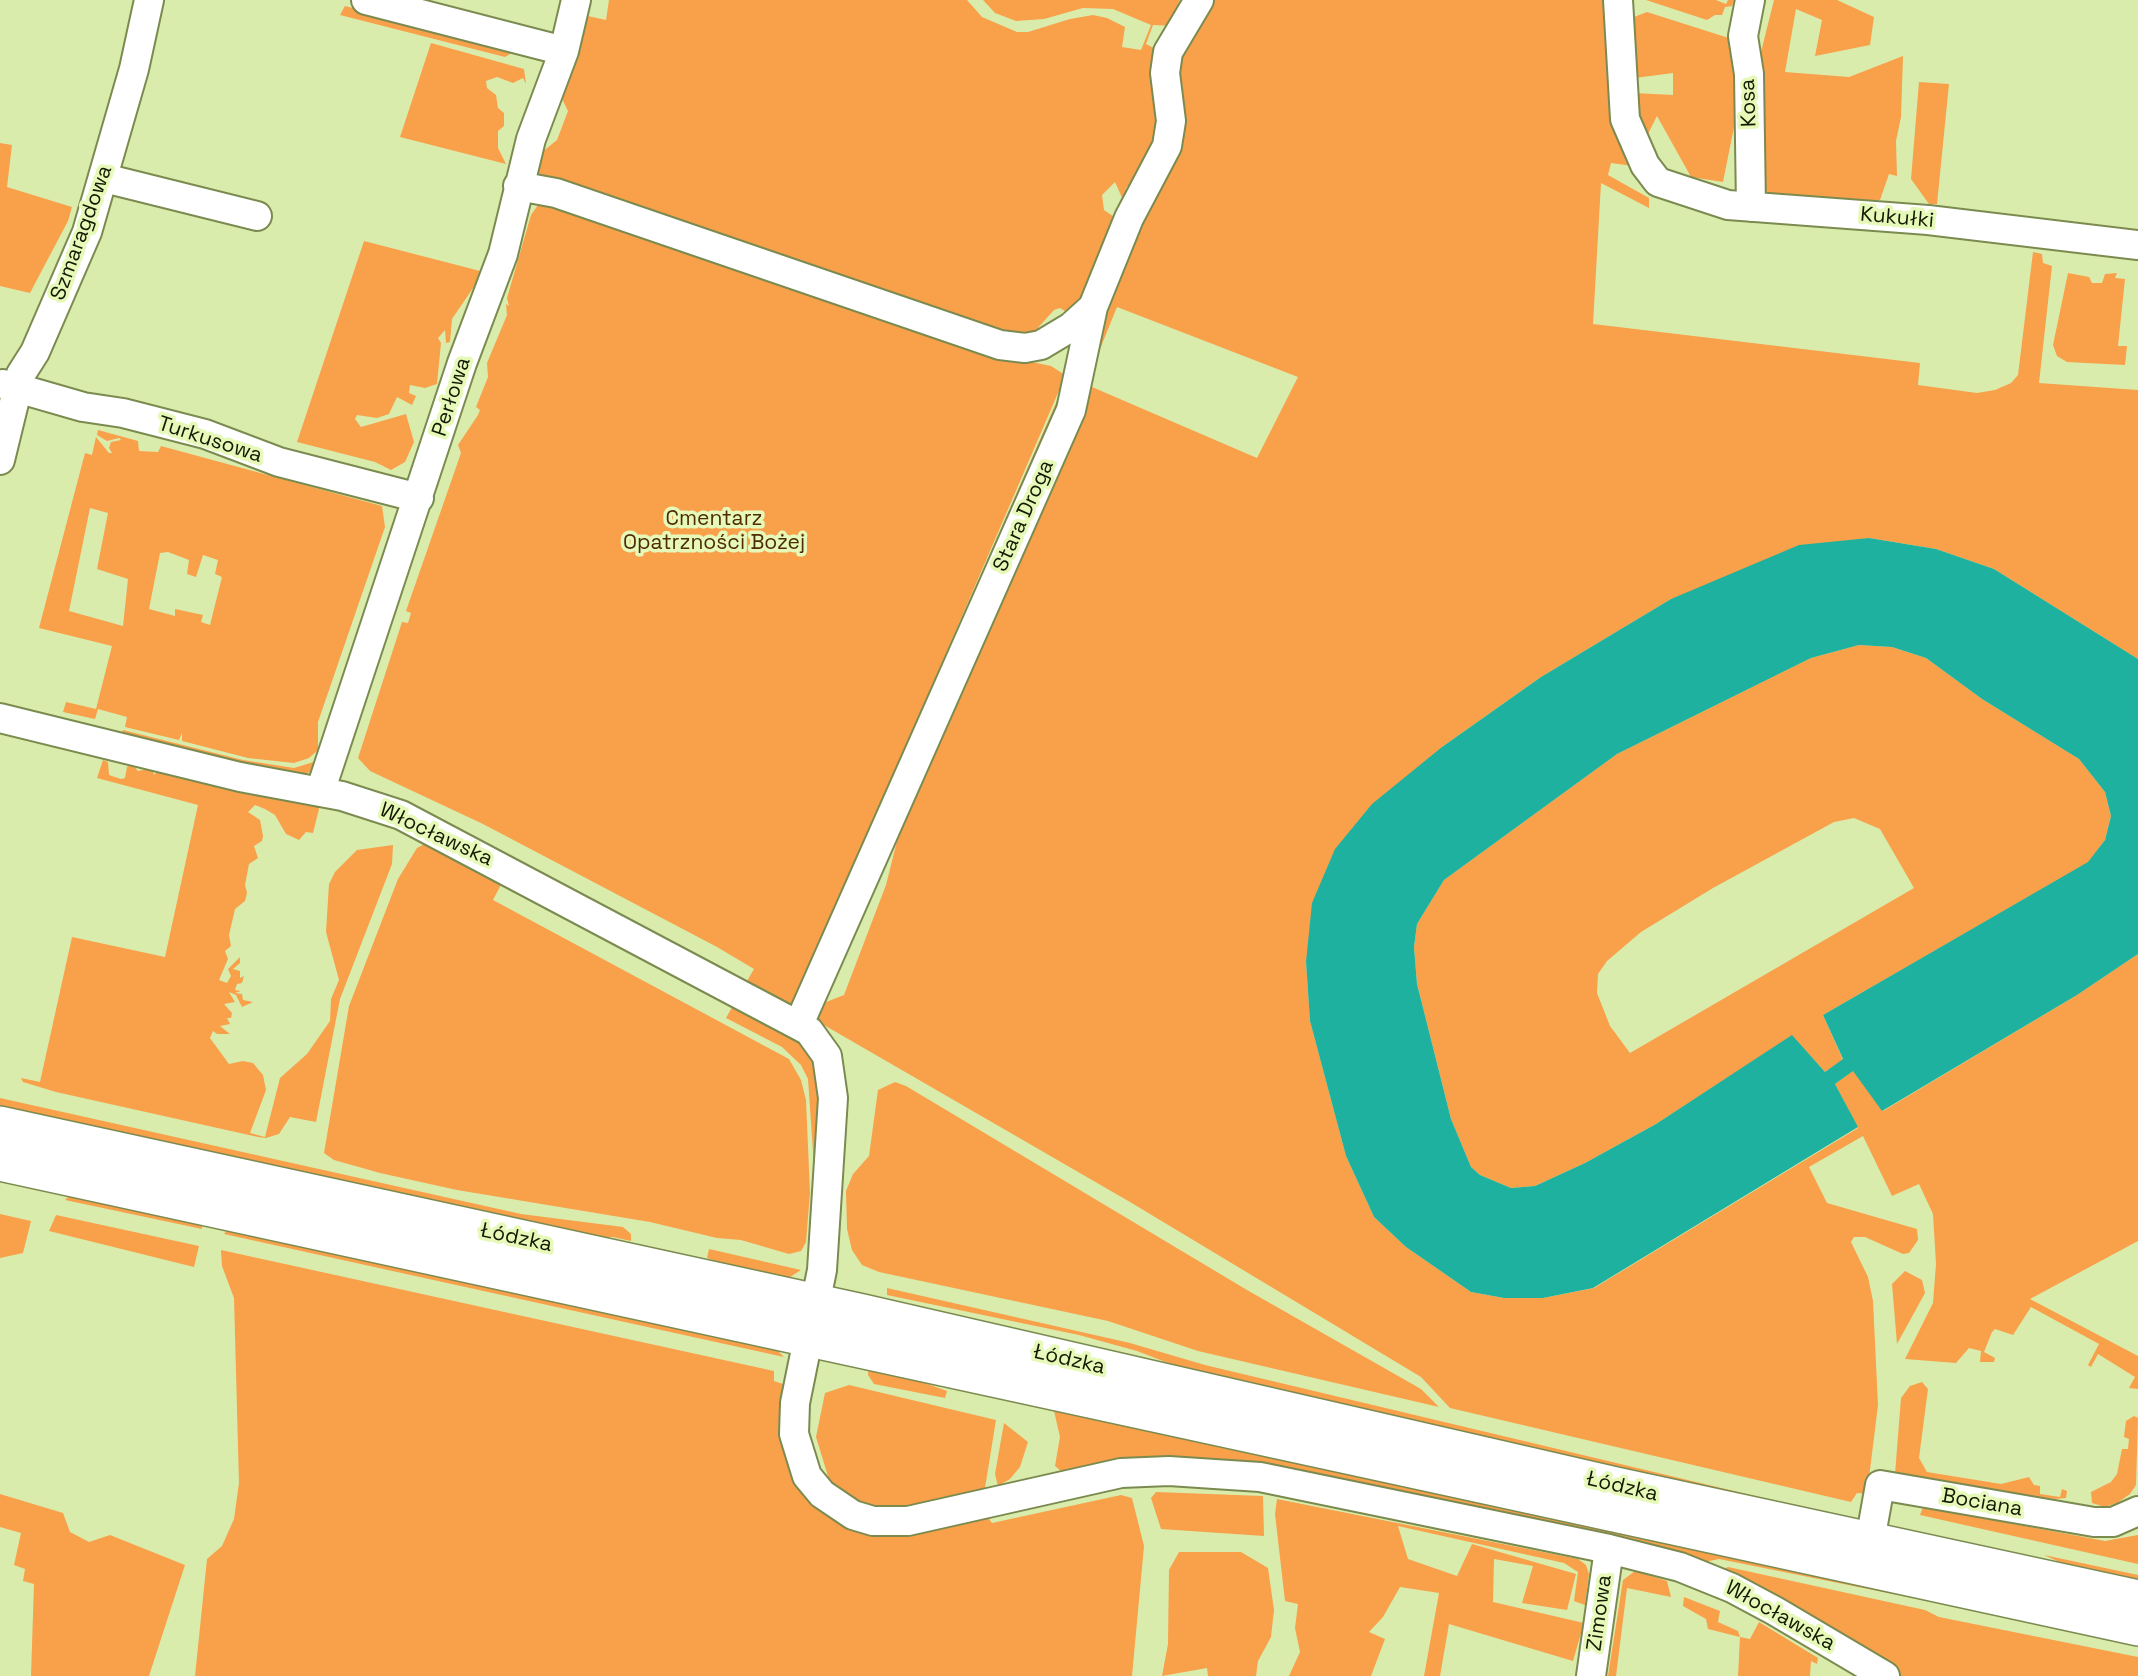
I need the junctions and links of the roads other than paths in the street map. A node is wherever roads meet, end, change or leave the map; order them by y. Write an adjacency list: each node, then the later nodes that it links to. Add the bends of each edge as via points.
1 (149, 0): 8 (street, Szmaragdowa)
2 (366, 0): 7 (street)
3 (576, 0): 7 (street, Perłowa)
4 (1199, 0): 13 (street, Stara Droga, via 1172,43 1166,64 1171,121 1167,146 1129,218)
5 (1618, 0): 10 (street, Kukułki, via 1625,119 1645,165 1658,182 1706,200)
6 (1750, 0): 10 (street, Kosa, via 1743,36 1749,74)
7 (564, 51): 9 (street, Perłowa)
8 (104, 178): 11 (street); 14 (street, Szmaragdowa, via 77,261 35,352)
9 (518, 186): 13 (street, via 556,193 1000,345 1041,345); 16 (street, Perłowa, via 503,254 462,362)
10 (1751, 207): 12 (street, Kukułki, via 1928,220)
11 (257, 216)
12 (2138, 245)
13 (1093, 307): 19 (street, Stara Droga, via 1071,410)
14 (9, 386): 15 (street, Szmaragdowa); 16 (street, Turkusowa, via 205,434 279,462)
15 (0, 460)
16 (419, 498): 18 (street, Perłowa)
17 (0, 718): 18 (street, Włocławska)
18 (320, 792): 19 (street, Włocławska, via 419,822)
19 (799, 1024): 22 (street, Włocławska, via 817,1038 827,1056 833,1098 822,1270)
20 (0, 1125): 22 (main road, Łódzka)
21 (0, 1162): 22 (main road, Łódzka)
22 (812, 1321): 24 (main road, Łódzka); 25 (street, Włocławska, via 795,1403 799,1457 822,1494 846,1511 873,1521 908,1521 1121,1473 1205,1472 1274,1479); 27 (main road, Łódzka)
23 (2138, 1511): 24 (street, Bociana, via 2113,1522 2094,1522 1880,1485)
24 (1870, 1541): 26 (main road, Łódzka)
25 (1609, 1549): 28 (street, Zimowa); 29 (street, Włocławska, via 1710,1578)
26 (2138, 1599)
27 (2138, 1627)
28 (1591, 1676)
29 (1885, 1676)

